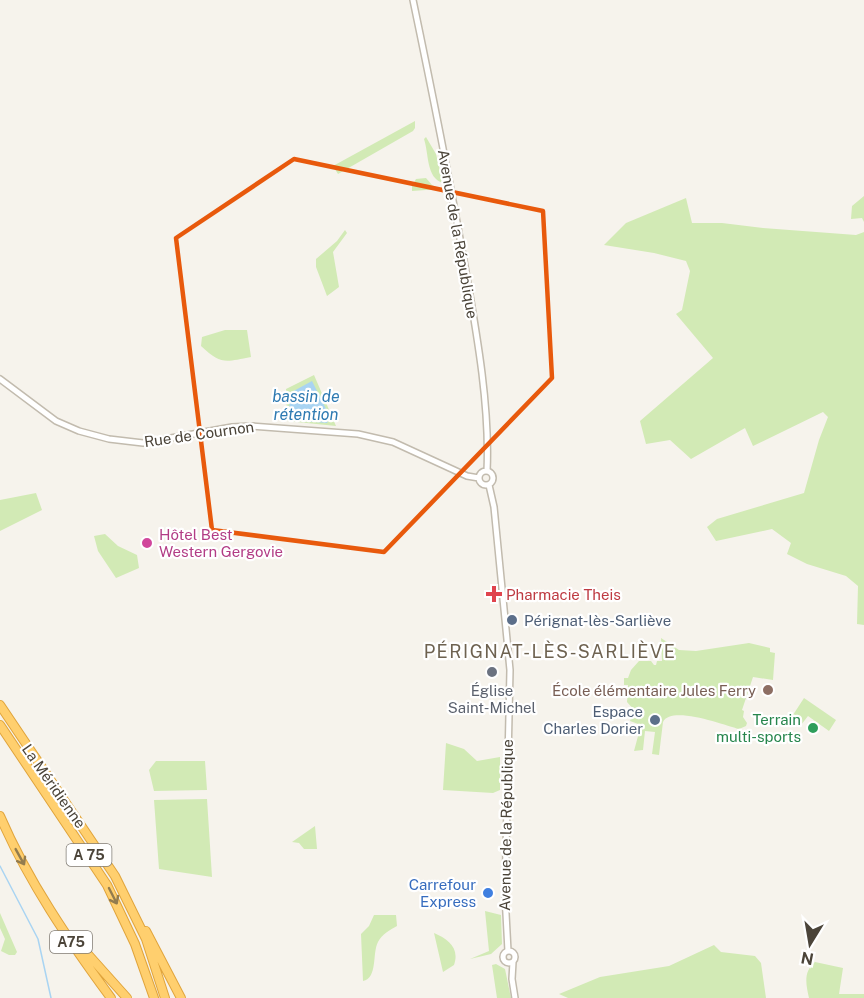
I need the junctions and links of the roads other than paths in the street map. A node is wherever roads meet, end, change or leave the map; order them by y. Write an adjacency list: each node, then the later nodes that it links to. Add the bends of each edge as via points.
1 (413, 0): 3 (street, Avenue de la République, via 474,320)
2 (0, 379): 4 (street, Rue de Cournon, via 56,421 122,442 252,426 358,434 393,442)
3 (487, 471): 4 (street); 5 (street, via 493,477)
4 (479, 478): 5 (street, via 482,484)
5 (489, 485): 11 (street, Avenue de la République, via 495,507 510,670 505,888)
6 (0, 705): 10 (highway, La Méridienne / A 75, via 115,876)
7 (0, 725): 15 (highway, La Méridienne / A 75, one-way to 15, via 107,885 135,944)
8 (0, 816): 9 (highway, one-way to 9)
9 (43, 896): 13 (highway, A75, via 62,930); 14 (highway, via 91,960)
10 (134, 913): 16 (highway, La Méridienne / A 75); 17 (highway)
11 (508, 951): 12 (street, via 503,957); 12 (street, via 515,959)
12 (510, 962): 18 (street)
13 (111, 998)
14 (127, 998)
15 (154, 998)
16 (165, 998)
17 (181, 998)
18 (515, 998)

